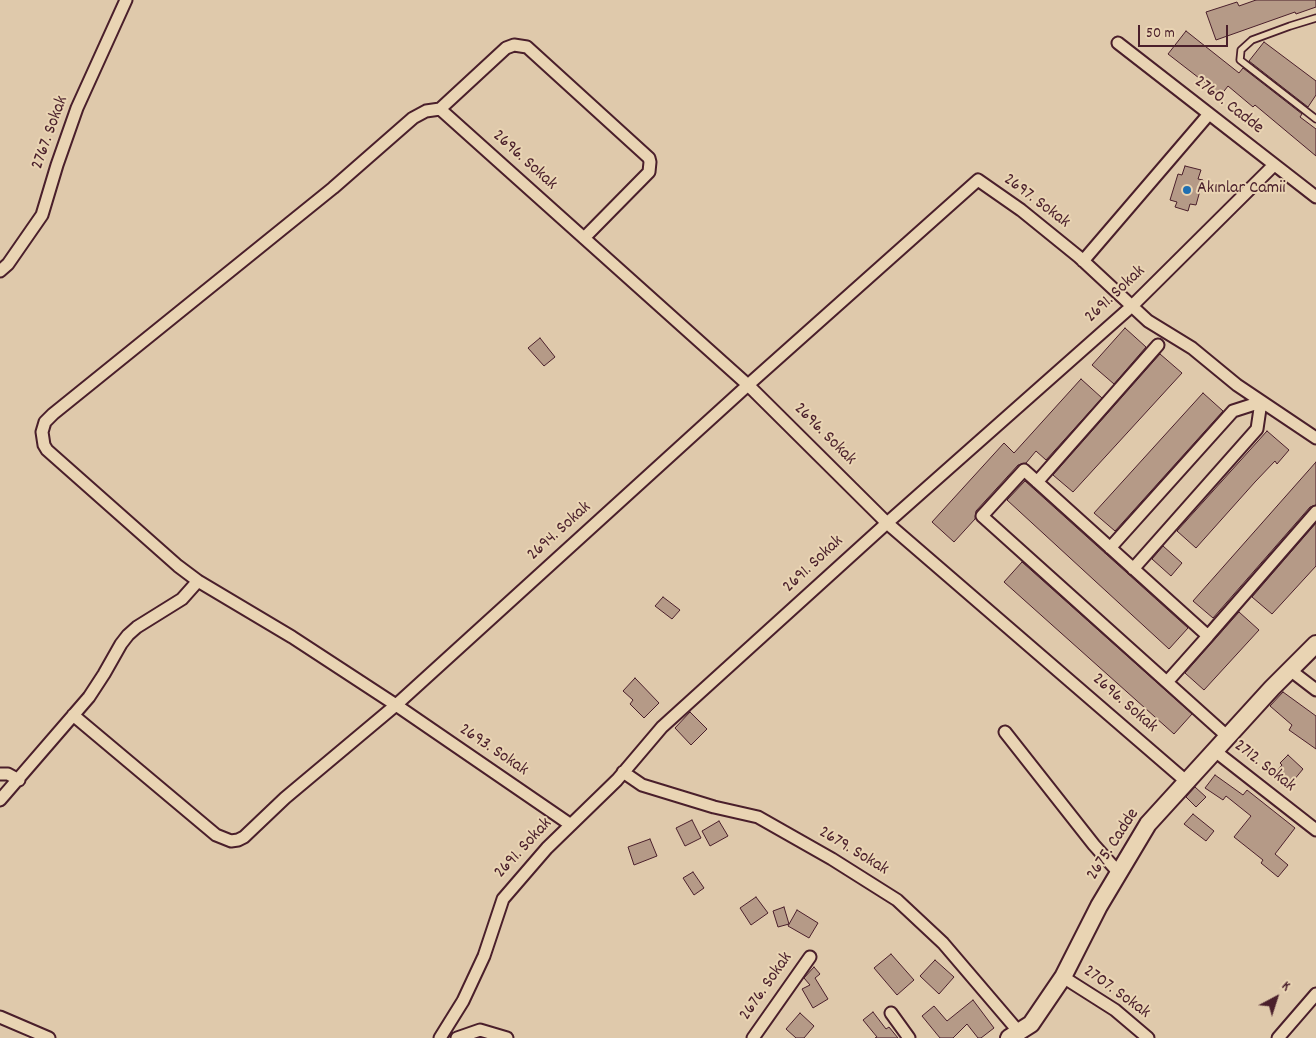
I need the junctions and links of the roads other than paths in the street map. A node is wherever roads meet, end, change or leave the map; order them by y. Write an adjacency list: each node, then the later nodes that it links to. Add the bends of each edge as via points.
1 (126, 0): 11 (street, 2767. Sokak, via 77,108 42,215)
2 (1316, 18): 6 (lane, via 1252,40 1241,50 1240,60)
3 (1118, 43): 5 (street, 2760. Cadde)
4 (440, 109): 9 (street, 2696. Sokak); 9 (street, via 510,46 527,47 650,162 649,172); 22 (street, 2693. Sokak, via 412,118 333,188 46,422 42,438 47,450)
5 (1209, 114): 7 (street, 2760. Cadde); 10 (street)
6 (1316, 119)
7 (1274, 165): 8 (street, 2760. Cadde); 12 (street, 2691. Sokak)
8 (1316, 197)
9 (584, 238): 14 (street, 2696. Sokak)
10 (1083, 261): 12 (street, 2697. Sokak); 14 (street, 2697. Sokak, via 1021,210 978,180)
11 (0, 271)
12 (1132, 306): 15 (street, 2697. Sokak); 19 (street, 2691. Sokak)
13 (1158, 345): 17 (street)
14 (748, 385): 19 (street, 2696. Sokak); 28 (street, 2694. Sokak)
15 (1261, 402): 16 (street, 2697. Sokak); 20 (street, via 1233,411); 21 (street, via 1257,429)
16 (1316, 438)
17 (1037, 482): 20 (street); 26 (street, via 1024,470 982,516)
18 (1316, 512): 23 (street)
19 (887, 523): 33 (street, 2691. Sokak, via 662,727); 36 (street, 2696. Sokak)
20 (1110, 548): 21 (street)
21 (1133, 568): 23 (street)
22 (198, 581): 28 (street, 2693. Sokak); 29 (street, via 182,599 128,635)
23 (1208, 636): 26 (street)
24 (1316, 644): 25 (street, 2675. Cadde)
25 (1290, 670): 27 (street); 31 (street, 2675. Cadde)
26 (1167, 682): 31 (street)
27 (1316, 690)
28 (396, 705): 29 (street, 2694. Sokak, via 285,798 244,837 231,841 216,835); 38 (street, 2693. Sokak)
29 (73, 715): 35 (street)
30 (1005, 732): 40 (street)
31 (1228, 737): 32 (street, 2675. Cadde)
32 (1215, 751): 36 (street, 2675. Cadde); 39 (street, 2712. Sokak)
33 (623, 772): 38 (street, 2691. Sokak); 46 (street, 2679. Sokak, via 642,785 758,817 897,900 943,943)
34 (0, 774): 35 (street)
35 (19, 780): 37 (street)
36 (1187, 782): 40 (street, 2675. Cadde, via 1148,824)
37 (0, 800)
38 (571, 825): 48 (street, 2691. Sokak, via 502,899 484,956 463,1001)
39 (1316, 830)
40 (1119, 873): 42 (street, 2675. Cadde)
41 (810, 957): 51 (street, 2676. Sokak)
42 (1063, 977): 46 (street, 2675. Cadde, via 1031,1024); 53 (street, 2707. Sokak, via 1115,1010)
43 (1316, 994): 54 (street)
44 (891, 1013): 52 (street)
45 (0, 1017): 47 (street)
46 (1014, 1035)
47 (49, 1038)
48 (440, 1038)
49 (458, 1038): 50 (street, via 480,1030)
50 (507, 1038)
51 (753, 1038)
52 (909, 1038)
53 (1148, 1038)
54 (1278, 1038)

